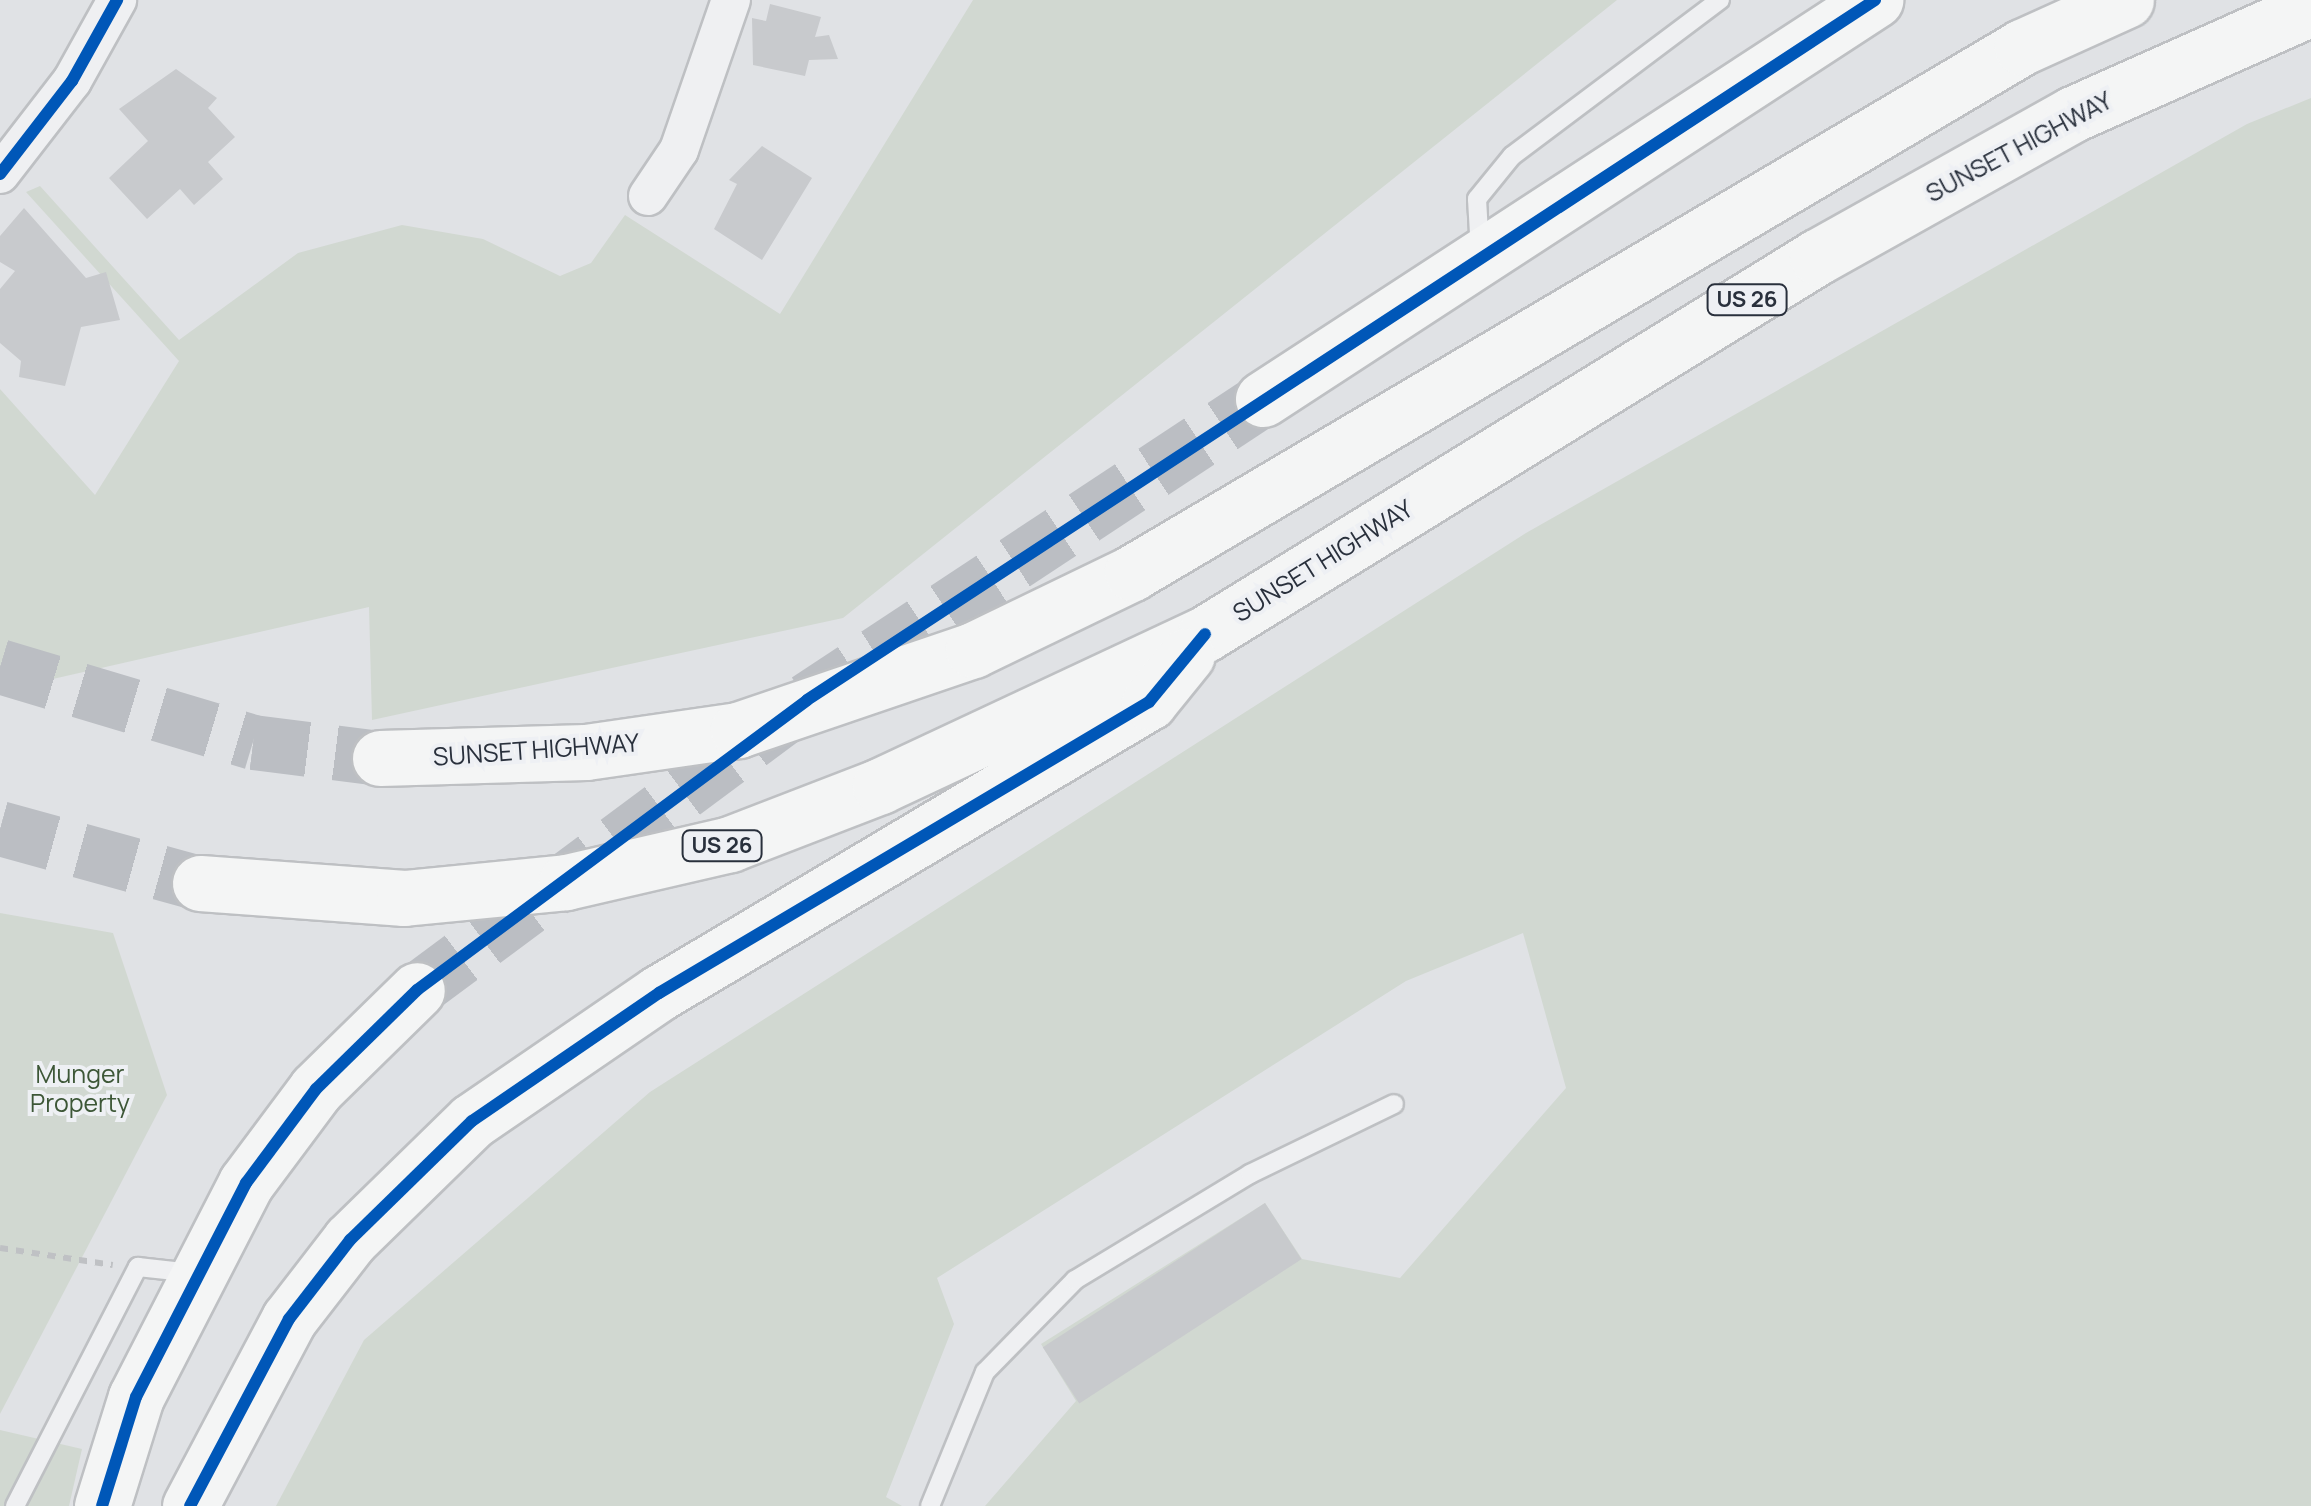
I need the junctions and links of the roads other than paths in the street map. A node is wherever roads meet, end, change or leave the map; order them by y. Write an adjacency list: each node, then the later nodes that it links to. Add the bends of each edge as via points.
1 (117, 0): 7 (street, via 72,81)
2 (731, 0): 8 (street, via 686,134)
3 (1720, 0): 9 (lane, via 1488,182 1474,209)
4 (1875, 0): 9 (highway)
5 (2126, 0): 12 (highway, SUNSET HIGHWAY, via 2022,47 1132,573 973,650 738,730 586,752)
6 (2311, 8): 11 (highway, SUNSET HIGHWAY / US 26, via 2073,114 1851,238)
7 (0, 174)
8 (648, 196)
9 (1481, 255): 10 (highway)
10 (1263, 400)
11 (1205, 634): 13 (highway, SUNSET HIGHWAY / US 26, via 880,786 730,844 566,882 404,898); 19 (highway, via 1149,702 659,994 472,1120 350,1240 290,1319)
12 (380, 758)
13 (200, 882)
14 (416, 990): 16 (highway, via 316,1090)
15 (1394, 1104): 20 (lane, via 1250,1174 1076,1280 986,1372)
16 (192, 1273): 17 (lane, via 138,1267); 18 (highway, via 136,1397)
17 (14, 1506)
18 (102, 1506)
19 (190, 1506)
20 (930, 1506)

